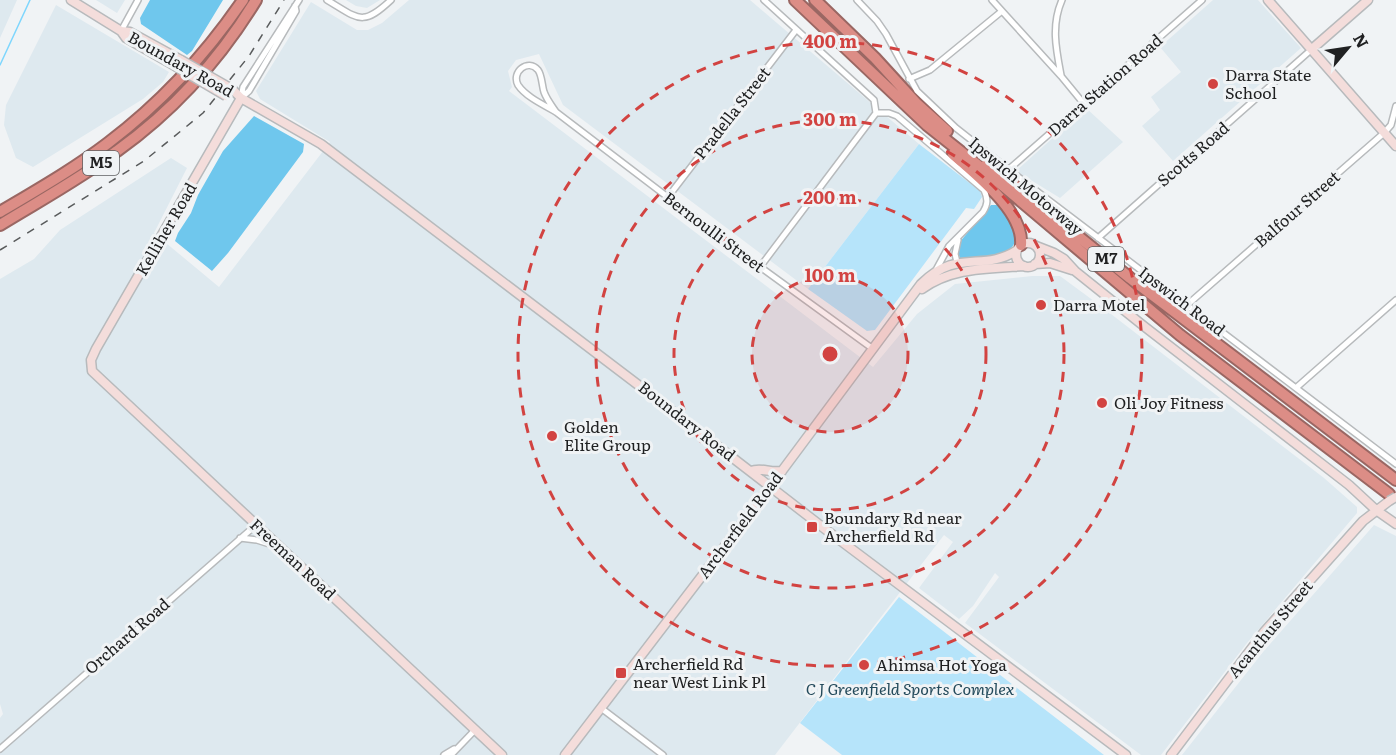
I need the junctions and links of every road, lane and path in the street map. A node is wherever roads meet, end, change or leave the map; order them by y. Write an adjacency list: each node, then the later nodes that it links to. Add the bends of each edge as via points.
1 (71, 0): 21 (street, Boundary Road)
2 (138, 0): 21 (street)
3 (243, 0): 37 (highway, M5, via 197,60 140,117 84,160)
4 (256, 0): 19 (highway, M5)
5 (262, 0): 19 (highway, via 254,13)
6 (327, 0): 7 (street, via 362,18 375,15)
7 (391, 0)
8 (764, 0): 20 (street)
9 (795, 0): 32 (highway, Ipswich Motorway / M7)
10 (815, 0): 56 (highway, Ipswich Motorway / M7, via 951,135)
11 (992, 0): 18 (street)
12 (1062, 0): 23 (street, via 1055,22)
13 (1202, 0): 28 (street, Darra Station Road)
14 (1268, 0): 22 (street)
15 (1368, 0): 22 (street, Scotts Road)
16 (861, 2): 26 (street, Ipswich Road, via 886,34)
17 (297, 3): 27 (street, Kelliher Road, via 250,90)
18 (1002, 11): 24 (street); 26 (street, via 930,70)
19 (244, 19): 38 (highway, M5, via 199,77 154,121 98,165)
20 (796, 30): 31 (street, via 874,100); 36 (street, Pradella Street)
21 (121, 31): 27 (street, Boundary Road, bridge, via 130,32)
22 (1312, 50): 33 (street); 39 (street, Scotts Road)
23 (1056, 51): 24 (street); 25 (street)
24 (1044, 59): 25 (street)
25 (1061, 76): 28 (street)
26 (909, 79): 35 (street, Ipswich Road, via 921,96)
27 (241, 98): 54 (street, Kelliher Road); 58 (street, Boundary Road, via 321,144)
28 (1083, 104): 35 (street, Darra Station Road)
29 (1396, 106): 33 (street, Balfour Street, via 1391,125)
30 (556, 112): 30 (street, Bernoulli Street, via 522,89 517,83 519,69 526,65 539,70 543,89); 36 (street, Bernoulli Street)
31 (876, 113): 40 (street, via 897,116 984,190 987,205); 46 (street)
32 (927, 125): 42 (highway, via 1006,207 1021,230); 63 (highway, Ipswich Motorway / M7, via 1180,335)
33 (1384, 132): 34 (street); 52 (street, Balfour Street)
34 (1396, 146)
35 (1008, 170): 39 (street, Ipswich Road)
36 (668, 197): 46 (street, Bernoulli Street)
37 (0, 212)
38 (0, 225)
39 (1098, 238): 52 (street, Ipswich Road)
40 (958, 239): 43 (street); 49 (street, via 949,246)
41 (1036, 246): 42 (street, via 1029,243); 44 (street, via 1040,253); 48 (street, via 1064,259)
42 (1019, 248): 43 (street, Archerfield Road, via 999,259); 45 (street, via 1018,262)
43 (957, 262): 47 (street); 49 (street, Archerfield Road)
44 (1035, 264): 45 (street); 48 (street, via 1050,263)
45 (1024, 266): 47 (street, Archerfield Road)
46 (760, 267): 53 (street, Bernoulli Street)
47 (969, 270): 50 (street, Archerfield Road, via 937,279)
48 (1075, 271): 64 (street)
49 (934, 272): 50 (street, Archerfield Road)
50 (914, 294): 53 (street, Archerfield Road)
51 (1396, 300): 55 (street)
52 (1187, 305): 55 (street, Ipswich Road)
53 (873, 349): 59 (street, Archerfield Road)
54 (91, 360): 66 (street, Freeman Road, via 97,376)
55 (1297, 387): 57 (street, Ipswich Road)
56 (1353, 448): 60 (highway, via 1362,448); 61 (highway, Ipswich Motorway / M7)
57 (1396, 464)
58 (751, 471): 59 (street); 62 (street, Boundary Road)
59 (782, 471): 62 (street, Archerfield Road)
60 (1396, 471)
61 (1396, 480)
62 (770, 487): 69 (street, Archerfield Road); 78 (street, Boundary Road)
63 (1391, 497): 64 (street, Acanthus Street)
64 (1376, 510): 65 (street); 79 (street, Acanthus Street, via 1264,632)
65 (1396, 524)
66 (256, 525): 67 (street, Orchard Road); 68 (street, Freeman Road)
67 (240, 538): 68 (street); 72 (street, Orchard Road)
68 (280, 547): 70 (street, Freeman Road)
69 (601, 708): 76 (street, Archerfield Road); 77 (street)
70 (475, 730): 71 (street); 75 (street, Freeman Road)
71 (460, 744): 73 (street); 74 (street)
72 (0, 749)
73 (444, 755)
74 (451, 755)
75 (502, 755)
76 (565, 755)
77 (663, 755)
78 (1126, 755)
79 (1171, 755)

